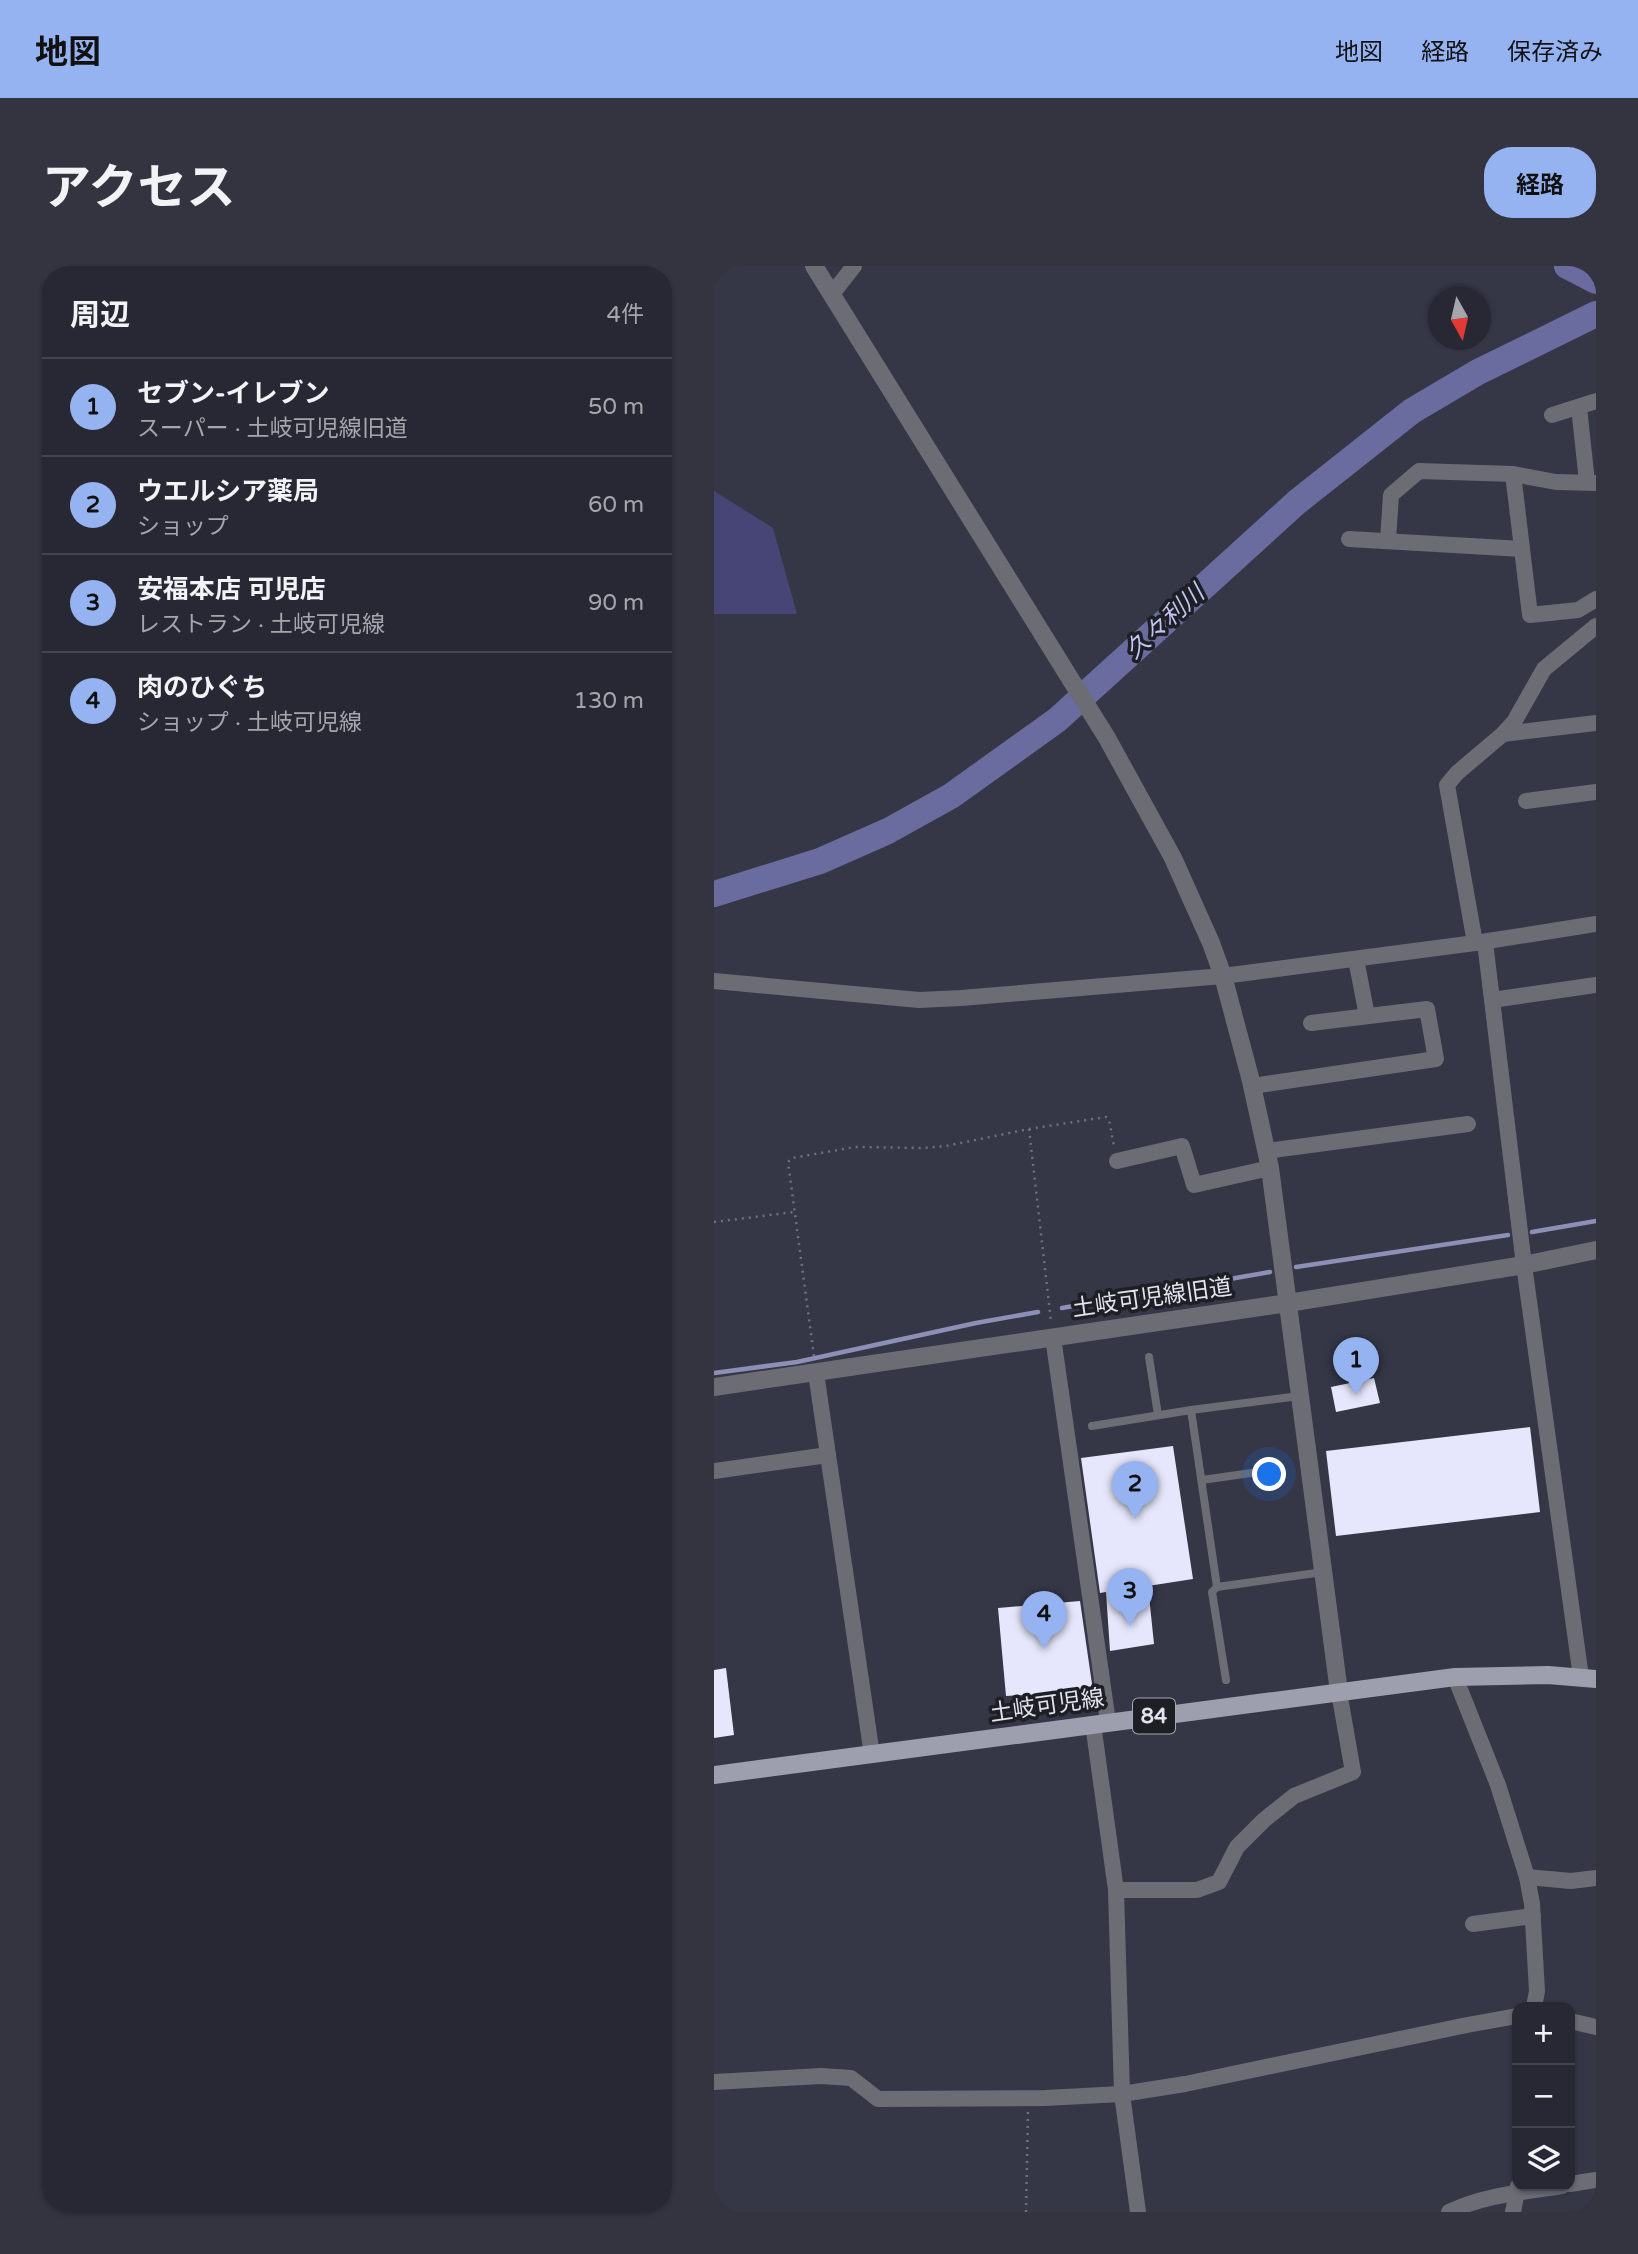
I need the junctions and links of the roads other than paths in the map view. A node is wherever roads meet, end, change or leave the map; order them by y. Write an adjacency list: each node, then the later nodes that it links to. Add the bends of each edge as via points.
1 (814, 266): 3 (street)
2 (854, 266): 3 (street)
3 (832, 294): 21 (street, via 1107,738 1173,858)
4 (1596, 401): 5 (street)
5 (1579, 407): 6 (street); 8 (street)
6 (1552, 415)
7 (1513, 474): 8 (street, via 1556,482); 10 (street, via 1419,471 1391,495); 11 (street)
8 (1592, 482)
9 (1349, 539): 10 (street)
10 (1388, 540): 11 (street)
11 (1522, 549): 12 (street, via 1530,615 1578,610)
12 (1596, 599)
13 (1596, 626): 15 (street, via 1544,669)
14 (1596, 723): 15 (street)
15 (1503, 734): 19 (street, via 1447,785)
16 (1596, 792): 17 (street)
17 (1527, 801)
18 (1596, 924): 19 (street)
19 (1480, 942): 20 (street); 24 (street)
20 (1356, 959): 21 (street); 25 (street)
21 (1223, 976): 22 (street, via 919,1000); 27 (street)
22 (714, 981)
23 (1596, 985): 24 (street)
24 (1492, 1000): 32 (street)
25 (1367, 1016): 26 (street); 27 (street, via 1427,1009 1436,1059)
26 (1311, 1023)
27 (1252, 1086): 29 (street)
28 (1468, 1124): 29 (street)
29 (1268, 1159): 30 (street, via 1194,1185 1182,1146); 33 (street)
30 (1117, 1161)
31 (1596, 1250): 32 (street, 土岐可児線旧道)
32 (1524, 1265): 33 (street, 土岐可児線旧道); 49 (street)
33 (1289, 1303): 34 (street, 土岐可児線旧道); 38 (street)
34 (1053, 1337): 36 (street, 土岐可児線旧道); 52 (street)
35 (1149, 1357): 40 (lane)
36 (816, 1373): 37 (street, 土岐可児線旧道); 42 (street)
37 (714, 1387)
38 (1300, 1395): 39 (lane); 46 (street)
39 (1191, 1410): 40 (lane); 45 (lane)
40 (1158, 1415): 41 (lane)
41 (1092, 1426)
42 (828, 1455): 44 (street); 53 (street)
43 (1279, 1469): 45 (lane)
44 (714, 1471)
45 (1202, 1480): 47 (lane)
46 (1324, 1572): 47 (lane); 51 (street)
47 (1217, 1587): 50 (lane, via 1212,1592)
48 (1455, 1677): 49 (main road, 土岐可児線 / 84); 51 (main road, 土岐可児線 / 84); 55 (street, via 1498,1785)
49 (1588, 1678)
50 (1226, 1680)
51 (1339, 1692): 52 (main road, 土岐可児線 / 84); 57 (street, via 1353,1772 1294,1796 1264,1820 1237,1847 1219,1882 1197,1890)
52 (1100, 1723): 53 (main road, 土岐可児線 / 84); 57 (street)
53 (872, 1755): 54 (main road, 土岐可児線 / 84)
54 (714, 1775)
55 (1527, 1877): 56 (street); 58 (street)
56 (1596, 1878)
57 (1116, 1890): 65 (street)
58 (1533, 1916): 59 (street); 60 (street)
59 (1473, 1924)
60 (1535, 2002)
61 (1512, 2017): 65 (street)
62 (1575, 2022): 63 (street)
63 (1596, 2027)
64 (714, 2082): 65 (street, via 851,2078 878,2099)
65 (1122, 2094): 70 (street)
66 (1596, 2180): 67 (street)
67 (1575, 2183)
68 (1513, 2191): 71 (street)
69 (1516, 2191): 72 (street)
70 (1138, 2212)
71 (1449, 2212)
72 (1513, 2212)

